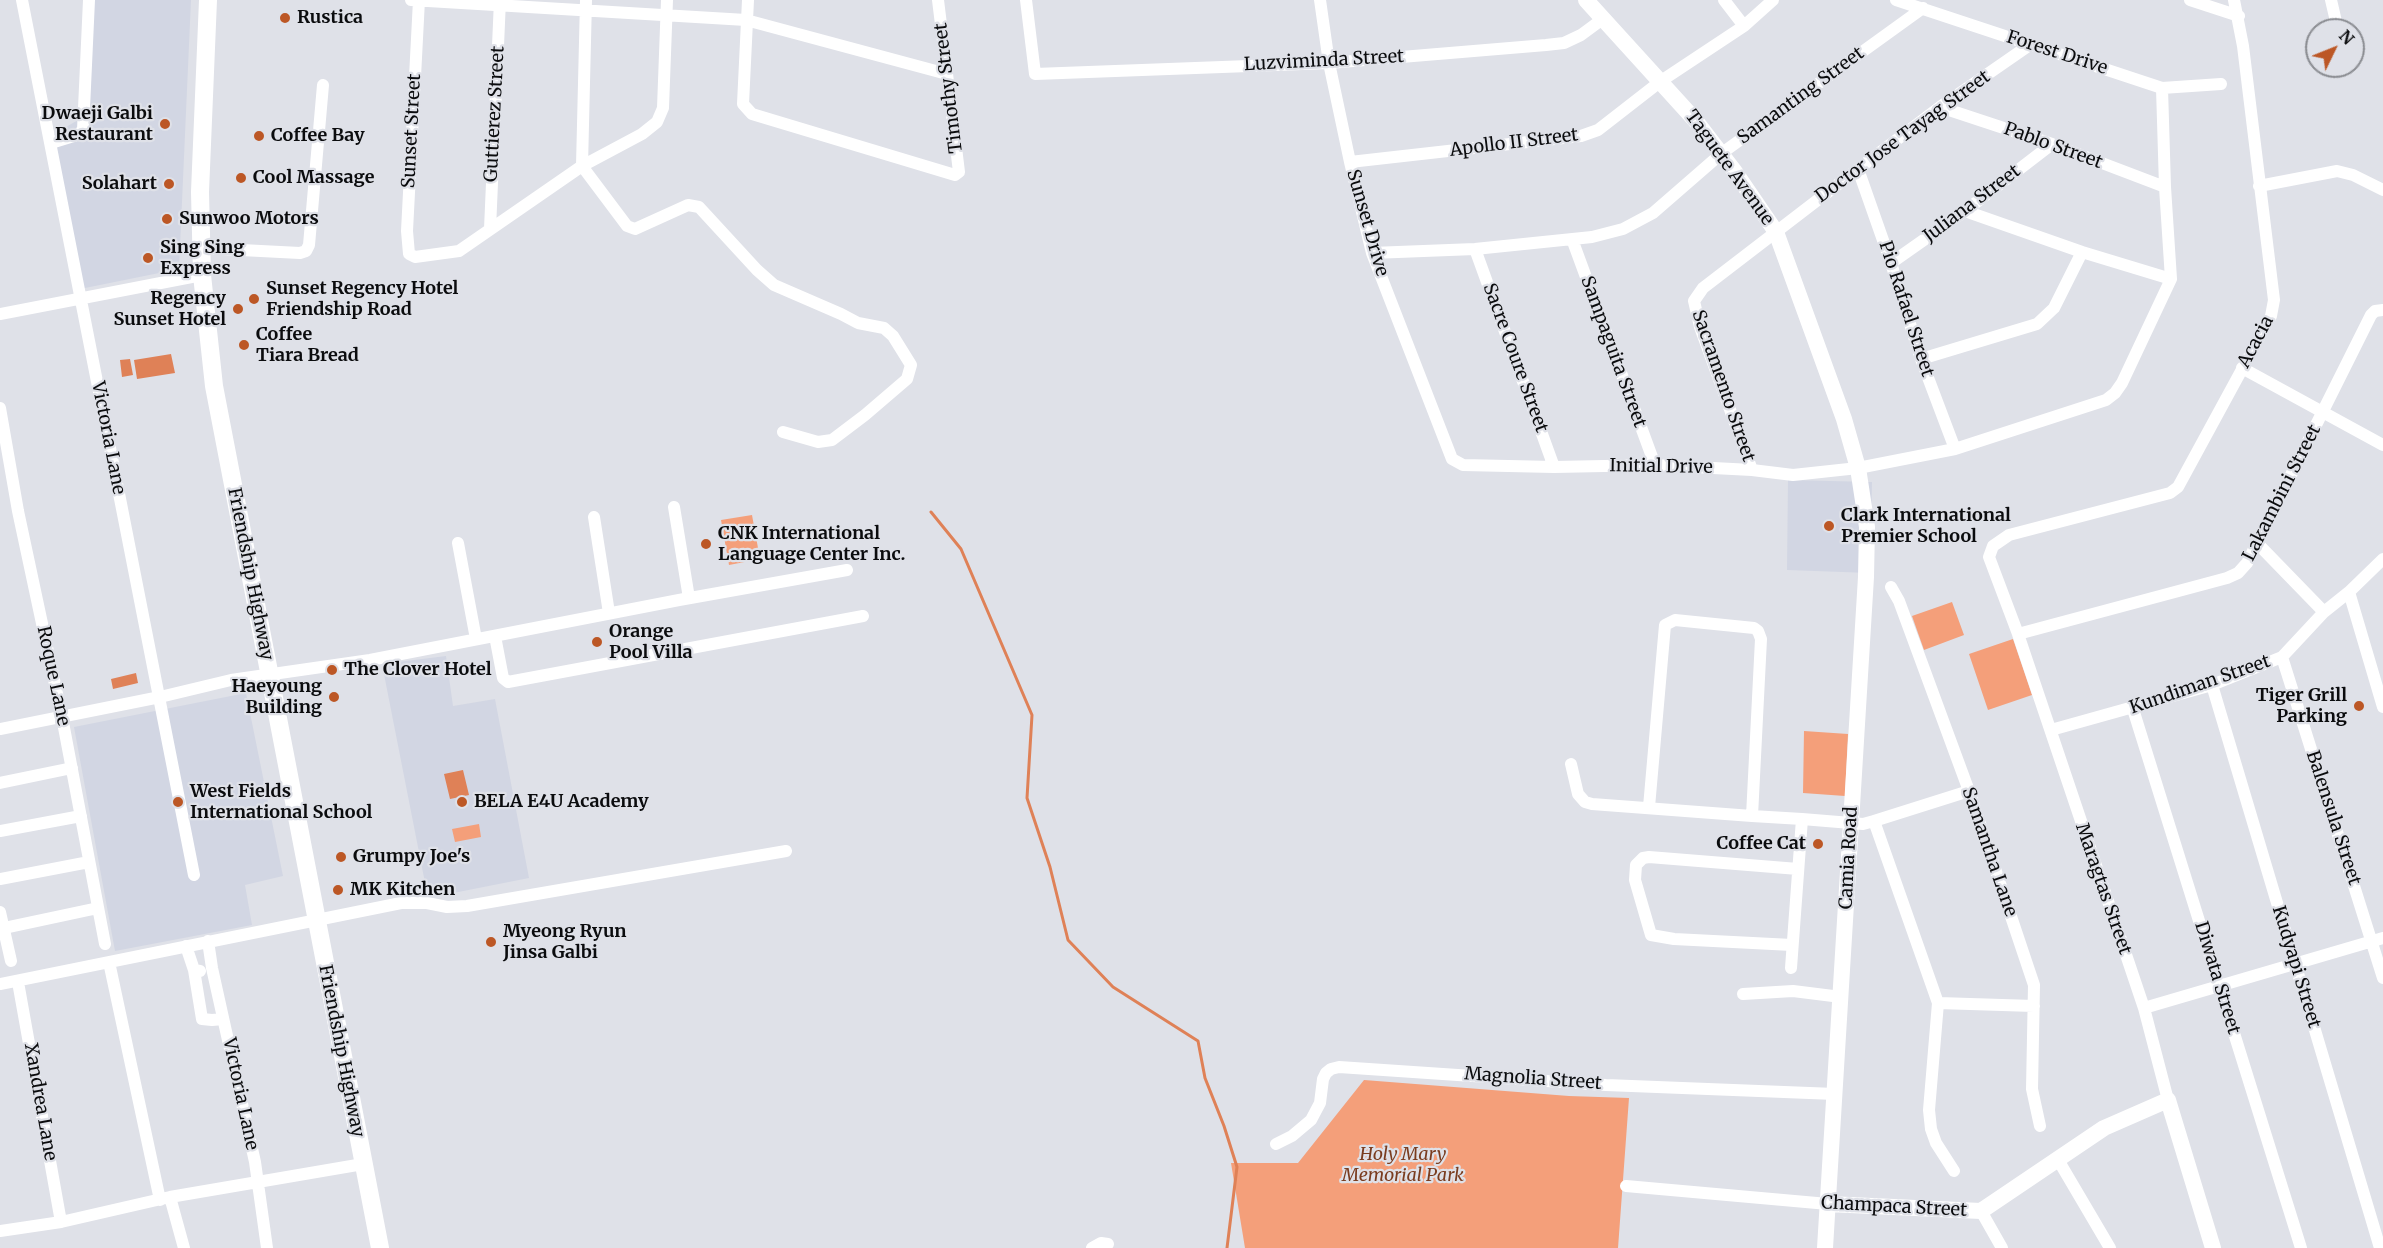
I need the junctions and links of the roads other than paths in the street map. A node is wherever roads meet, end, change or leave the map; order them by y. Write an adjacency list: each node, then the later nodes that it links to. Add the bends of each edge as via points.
1 (22, 0): 35 (street, Victoria Lane)
2 (89, 0): 35 (street, via 83,130)
3 (208, 0): 48 (main road, Friendship Highway, via 200,192)
4 (411, 0): 5 (street)
5 (419, 0): 18 (street); 45 (street, Sunset Street, via 409,254 415,257 459,251)
6 (667, 0): 21 (street)
7 (748, 0): 25 (street)
8 (938, 0): 29 (street, Timothy Street)
9 (1026, 0): 28 (street, Luzviminda Street, via 1035,74)
10 (1320, 0): 28 (street, Sunset Drive)
11 (1586, 0): 23 (street, Taguete Avenue)
12 (1724, 0): 26 (street)
13 (1773, 0): 26 (street, Apollo II Street)
14 (1896, 0): 20 (street, Forest Drive)
15 (2190, 0): 22 (street)
16 (2234, 0): 22 (street, Acacia)
17 (2331, 0): 24 (street)
18 (500, 3): 19 (street); 45 (street, Guttierez Street)
19 (586, 5): 21 (street); 39 (street)
20 (1923, 8): 27 (street, Forest Drive); 37 (street, Samanting Street)
21 (666, 16): 25 (street); 39 (street, via 663,108 657,122)
22 (2239, 16): 41 (street, Acacia)
23 (1604, 18): 28 (street, Luzviminda Street, via 1564,43); 30 (street, Taguete Avenue)
24 (2335, 18)
25 (747, 20): 29 (street); 29 (street, Timothy Street, via 743,104 752,114 955,175 959,172)
26 (1744, 26): 30 (street, Apollo II Street)
27 (2031, 44): 33 (street, Forest Drive); 34 (street, Doctor Jose Tayag Street)
28 (1329, 63): 38 (street, Sunset Drive)
29 (947, 74)
30 (1661, 81): 37 (street, Taguete Avenue); 38 (street, Apollo II Street, via 1598,130 1581,136)
31 (2221, 84): 33 (street, Forest Drive)
32 (323, 85): 48 (street, via 306,251)
33 (2162, 88): 42 (street)
34 (1940, 107): 36 (street, Pablo Street); 40 (street, Doctor Jose Tayag Street)
35 (51, 143): 55 (street, Victoria Lane)
36 (2052, 144): 42 (street, Pablo Street); 44 (street, Juliana Street)
37 (1722, 153): 46 (street, Taguete Avenue); 47 (street, Samanting Street, via 1653,213 1623,229)
38 (1350, 162): 51 (street, Sunset Drive)
39 (582, 166): 45 (street); 62 (street, via 627,226 635,229 688,205 699,207 774,285 858,323 884,328 893,336 911,365 907,379 832,440 818,442)
40 (1858, 169): 46 (street, Doctor Jose Tayag Street); 52 (street, Pio Rafael Street)
41 (2259, 186): 43 (street, via 2337,171); 59 (street, Acacia, via 2273,307)
42 (2165, 187): 54 (street)
43 (2383, 190)
44 (1965, 211): 50 (street); 52 (street, Juliana Street)
45 (490, 229)
46 (1776, 232): 68 (street, Taguete Avenue); 69 (street, Sacramento Street, via 1703,288 1694,301)
47 (1572, 239): 49 (street, Samanting Street); 66 (street, Sampaguita Street)
48 (202, 248): 53 (main road, Friendship Highway)
49 (1475, 249): 51 (street, Samanting Street); 67 (street, Sacre Coure Street)
50 (2082, 252): 54 (street); 58 (street, via 2054,308 2037,324)
51 (1372, 253): 65 (street, Sunset Drive, via 1452,459)
52 (1891, 263): 58 (street, Pio Rafael Street)
53 (202, 275): 55 (street); 87 (main road, Friendship Highway, via 214,386)
54 (2171, 279): 64 (street, Initial Drive, via 2115,393)
55 (81, 299): 57 (street); 89 (street, Victoria Lane)
56 (2383, 310): 61 (street, Lakambini Street, via 2371,315)
57 (0, 314)
58 (1921, 359): 64 (street, Pio Rafael Street)
59 (2242, 368): 61 (street); 72 (street, Acacia, via 2183,481 2170,493)
60 (0, 408): 92 (street, Roque Lane)
61 (2322, 414): 63 (street); 74 (street, Lakambini Street)
62 (783, 432)
63 (2383, 445)
64 (1955, 449): 68 (street, Initial Drive)
65 (1463, 465): 67 (street, Initial Drive)
66 (1655, 465): 67 (street, Initial Drive); 69 (street, Initial Drive)
67 (1554, 467)
68 (1858, 468): 69 (street, Initial Drive, via 1793,475); 104 (street, Camia Road, via 1866,526 1866,567)
69 (1752, 470)
70 (674, 507): 79 (street)
71 (594, 517): 81 (street)
72 (2002, 538): 83 (street, Maragtas Street, via 1989,557)
73 (458, 543): 85 (street)
74 (2257, 543): 80 (street); 83 (street, Lakambini Street, via 2243,568 2227,578)
75 (2383, 559): 78 (street, Kundiman Street)
76 (847, 570): 79 (street)
77 (1891, 588): 98 (street, Samantha Lane)
78 (2349, 592): 80 (street, Kundiman Street); 90 (street)
79 (689, 598): 81 (street)
80 (2324, 612): 86 (street, Kundiman Street)
81 (609, 613): 84 (street)
82 (863, 616): 84 (street, via 508,682 503,678)
83 (2018, 634): 94 (street, Maragtas Street)
84 (495, 636): 85 (street)
85 (476, 639): 87 (street, via 370,660)
86 (2282, 657): 88 (street, Kundiman Street); 115 (street, Balensula Street)
87 (269, 674): 89 (street); 113 (main road, Friendship Highway)
88 (2212, 685): 91 (street, Kundiman Street); 122 (street, Kudyapi Street)
89 (160, 697): 92 (street); 109 (street, Victoria Lane)
90 (2383, 707)
91 (2133, 709): 94 (street, Kundiman Street); 129 (street, Diwata Street)
92 (62, 717): 93 (street); 96 (street, Roque Lane)
93 (0, 729)
94 (2050, 729): 134 (street, Maragtas Street)
95 (1571, 764): 99 (street, via 1576,787 1585,802)
96 (72, 768): 97 (street); 100 (street, Roque Lane)
97 (0, 783)
98 (1969, 791): 103 (street); 133 (street, Samantha Lane, via 2034,985)
99 (1649, 807): 101 (street); 101 (street, via 1663,631 1665,625 1675,620 1749,627 1760,634)
100 (81, 816): 105 (street); 107 (street, Roque Lane)
101 (1752, 816): 102 (street)
102 (1803, 819): 104 (street); 108 (street)
103 (1874, 821): 104 (street); 132 (street)
104 (1851, 824): 131 (street, Camia Road)
105 (0, 831)
106 (786, 851): 113 (street, via 466,906 410,902)
107 (89, 862): 110 (street); 111 (street, Roque Lane)
108 (1798, 869): 118 (street); 118 (street, via 1649,857 1636,865 1635,880 1651,935)
109 (194, 875)
110 (0, 879)
111 (98, 908): 114 (street); 117 (street, Roque Lane)
112 (0, 912): 114 (street)
113 (315, 921): 116 (street); 141 (main road, Friendship Highway)
114 (2, 928): 120 (street)
115 (2378, 939): 122 (street); 126 (street, Balensula Street)
116 (208, 941): 119 (street); 123 (street, Victoria Lane)
117 (105, 944)
118 (1792, 945): 124 (street)
119 (186, 946): 121 (street); 125 (street)
120 (11, 961)
121 (109, 962): 127 (street); 145 (street)
122 (2295, 964): 129 (street); 160 (street, Kudyapi Street)
123 (212, 968): 125 (street); 135 (street, Victoria Lane)
124 (1791, 968)
125 (194, 970): 135 (street, via 202,1019)
126 (2383, 978)
127 (18, 982): 128 (street); 148 (street, Xandrea Lane)
128 (0, 984)
129 (2219, 985): 134 (street); 159 (street, Diwata Street)
130 (1743, 994): 131 (street, via 1793,991)
131 (1840, 997): 136 (street, Camia Road)
132 (1938, 1003): 133 (street); 142 (street, via 1929,1110 1936,1143)
133 (2034, 1006): 138 (street, Samantha Lane, via 2032,1089)
134 (2144, 1008): 137 (street, Maragtas Street)
135 (223, 1018): 143 (street, Victoria Lane)
136 (1835, 1094): 139 (street, Magnolia Street, via 1606,1085 1339,1067 1326,1073 1320,1102 1311,1120); 146 (street, Camia Road)
137 (2168, 1100): 140 (street, Champaca Street, via 2104,1128); 158 (street, Maragtas Street)
138 (2040, 1126)
139 (1276, 1144)
140 (2057, 1158): 147 (street, Champaca Street); 157 (street)
141 (363, 1164): 143 (street); 153 (main road, Friendship Highway)
142 (1954, 1171)
143 (257, 1184): 145 (street); 152 (street, Victoria Lane)
144 (1626, 1186): 146 (street, Champaca Street)
145 (165, 1199): 148 (street); 151 (street)
146 (1828, 1204): 147 (street, Champaca Street); 155 (street, Camia Road)
147 (1981, 1211): 156 (street)
148 (61, 1222): 149 (street)
149 (0, 1231)
150 (1108, 1244): 154 (street)
151 (184, 1248)
152 (267, 1248)
153 (380, 1248)
154 (1092, 1248)
155 (1825, 1248)
156 (2002, 1248)
157 (2110, 1248)
158 (2213, 1248)
159 (2301, 1248)
160 (2380, 1248)

